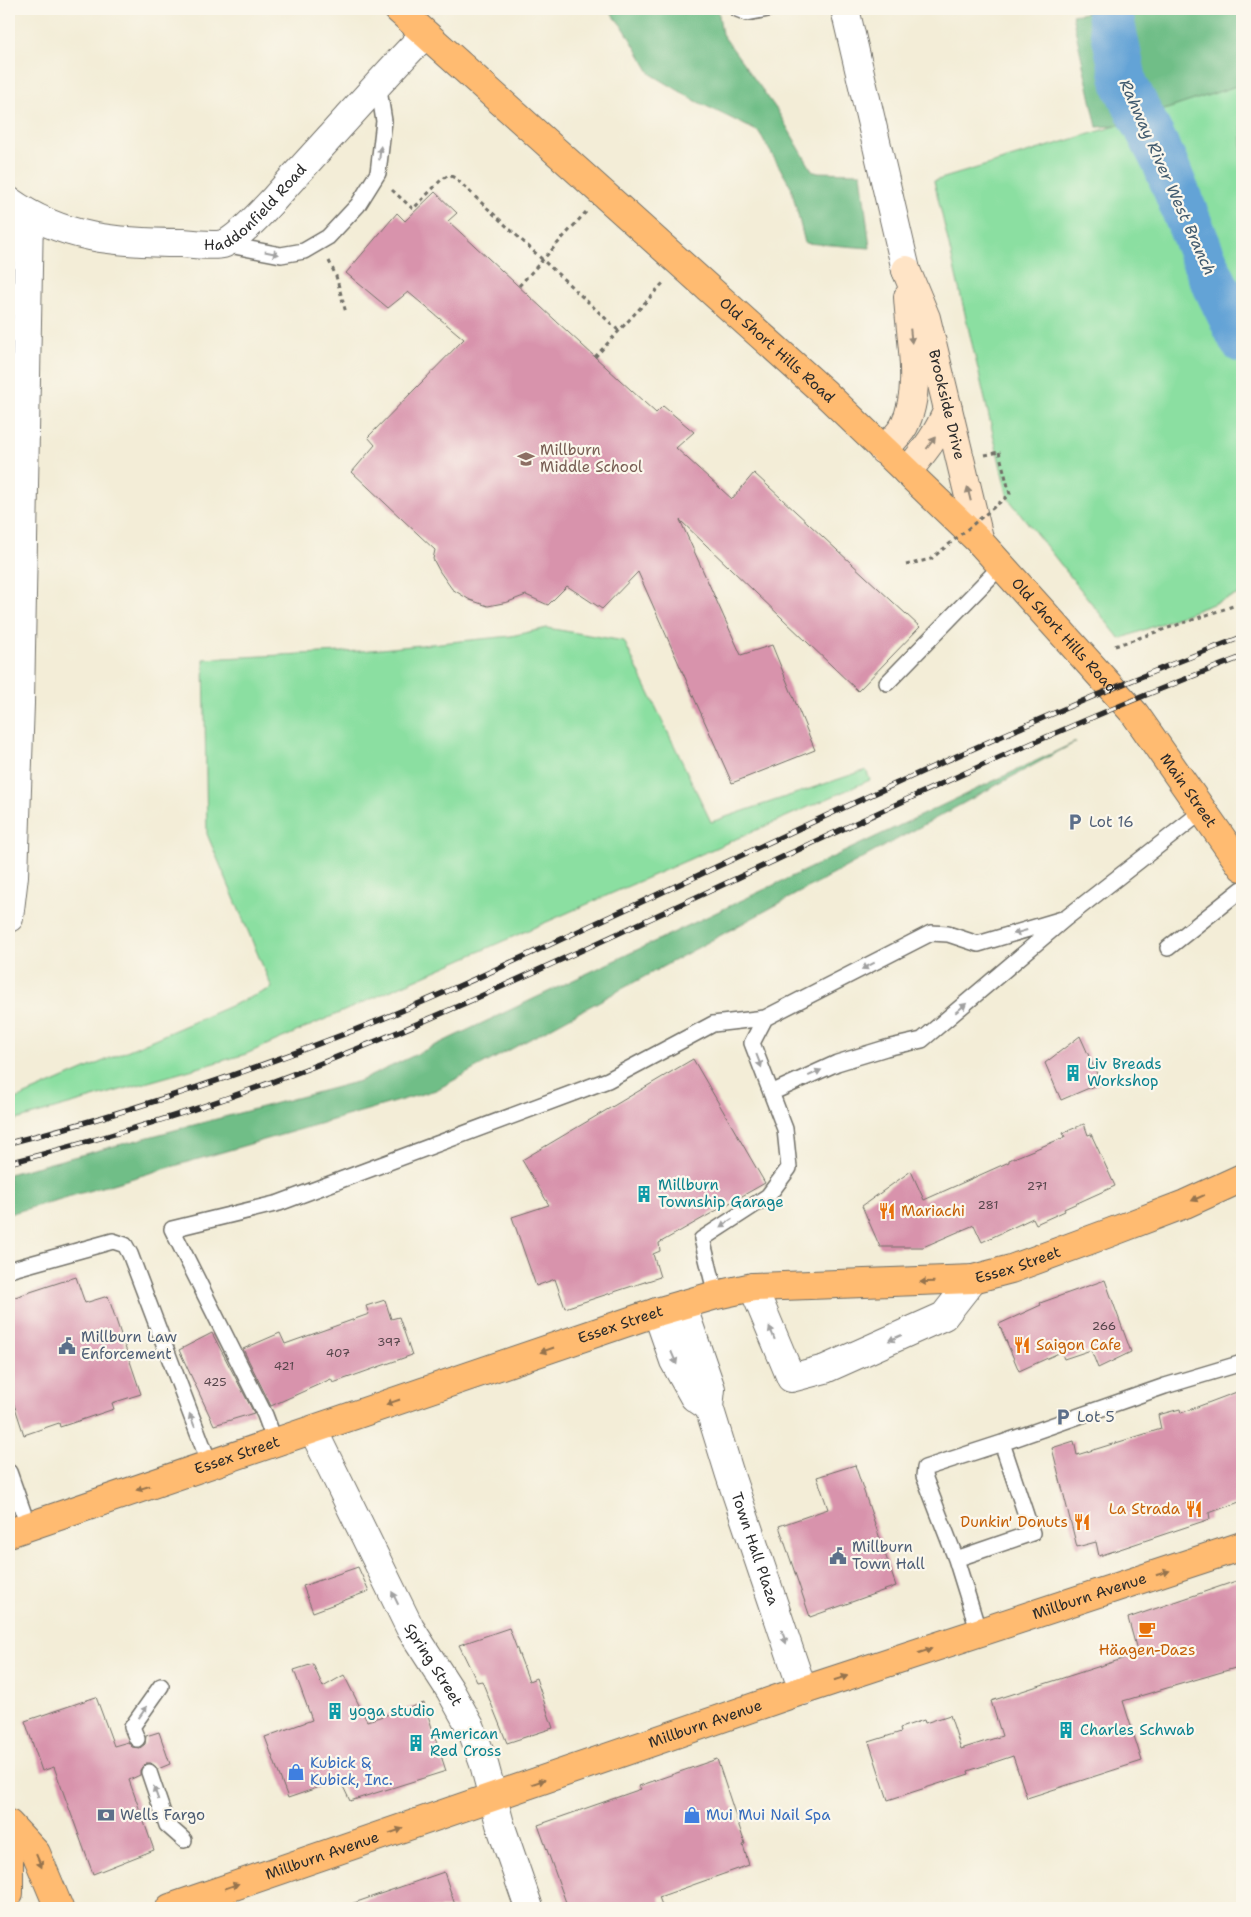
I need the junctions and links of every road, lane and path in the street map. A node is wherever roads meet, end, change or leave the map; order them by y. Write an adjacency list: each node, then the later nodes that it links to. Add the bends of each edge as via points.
1 (398, 9): 5 (main road, Old Short Hills Road)
2 (737, 9): 3 (lane, via 747,13)
3 (768, 9)
4 (845, 9): 13 (street, Brookside Drive)
5 (425, 34): 6 (street, Haddonfield Road); 21 (main road, Old Short Hills Road, via 826,394)
6 (378, 84): 10 (street, Haddonfield Road, via 275,197); 10 (lane, one-way to 6, via 281,255 304,251 328,237 358,205 378,173 384,121)
7 (392, 190): 12 (path, via 413,210 449,175)
8 (19, 207): 10 (street, Haddonfield Road, via 57,227 106,240); 19 (street)
9 (588, 210): 12 (path)
10 (224, 244)
11 (327, 258): 16 (path, via 336,276)
12 (543, 261): 15 (path); 17 (path)
13 (906, 270): 20 (main road, Brookside Drive, via 926,318); 21 (main road, Brookside Drive, one-way to 21, via 914,371 913,399 904,427)
14 (666, 280): 17 (path)
15 (519, 286)
16 (346, 313)
17 (619, 331): 18 (path)
18 (595, 357)
19 (17, 410): 30 (street)
20 (948, 410): 23 (main road, one-way to 20, via 936,436); 24 (main road, Brookside Drive, one-way to 20)
21 (883, 450): 23 (main road, Old Short Hills Road)
22 (999, 452): 26 (path, bridge, via 1010,494 931,559)
23 (907, 472): 24 (main road, Old Short Hills Road)
24 (980, 542): 25 (main road, Old Short Hills Road)
25 (1002, 565): 29 (lane); 31 (main road, Old Short Hills Road)
26 (906, 566)
27 (1242, 604): 28 (path)
28 (1115, 646)
29 (887, 683)
30 (14, 704): 35 (street, via 14,876)
31 (1135, 714): 32 (main road, Main Street)
32 (1204, 810): 33 (main road, Main Street); 36 (lane)
33 (1242, 867)
34 (1242, 889): 37 (lane)
35 (9, 918)
36 (1066, 918): 38 (lane, one-way to 38, via 978,944 948,934 931,933); 39 (lane, one-way to 36, via 836,1063 922,1040)
37 (1168, 948)
38 (765, 1018): 39 (lane, one-way to 39, via 752,1043); 48 (lane, via 713,1024 608,1080 279,1204 172,1229)
39 (771, 1093): 44 (lane, one-way to 44, via 785,1129 789,1168 768,1196 702,1239)
40 (1242, 1178): 42 (main road, Essex Street, one-way to 42, via 1109,1233 1011,1269)
41 (9, 1270): 50 (lane, one-way to 41, via 124,1245 114,1241)
42 (973, 1279): 43 (main road, Essex Street, one-way to 43); 43 (street, one-way to 43, via 944,1316 824,1369 791,1378)
43 (753, 1287): 44 (main road, Essex Street)
44 (716, 1294): 45 (main road, Essex Street)
45 (669, 1308): 47 (main road, Essex Street, one-way to 47); 57 (street, Town Hall Plaza, one-way to 57, via 711,1389 709,1407)
46 (1242, 1362): 49 (lane)
47 (313, 1430): 48 (main road, Essex Street); 60 (street, Spring Street, one-way to 47, via 471,1728 410,1628)
48 (275, 1442): 50 (main road, Essex Street)
49 (1002, 1443): 54 (lane, via 1032,1532); 54 (lane, via 925,1468 924,1476)
50 (210, 1466): 52 (main road, Essex Street, one-way to 52)
51 (9, 1472): 52 (lane)
52 (18, 1530)
53 (1242, 1546): 55 (main road, Millburn Avenue, one-way to 53)
54 (956, 1559): 55 (lane)
55 (979, 1633): 57 (main road, Millburn Avenue, one-way to 55)
56 (161, 1686): 58 (lane, one-way to 56, via 132,1727)
57 (803, 1691): 60 (main road, Millburn Avenue, one-way to 57)
58 (137, 1739)
59 (149, 1772): 62 (lane, one-way to 59, via 167,1825)
60 (492, 1798): 66 (main road, Millburn Avenue, one-way to 60); 67 (street, Spring Street)
61 (9, 1824): 65 (main road, one-way to 65, via 36,1854)
62 (184, 1840)
63 (9, 1860): 64 (main road)
64 (9, 1893)
65 (59, 1908)
66 (170, 1908)
67 (529, 1908)

